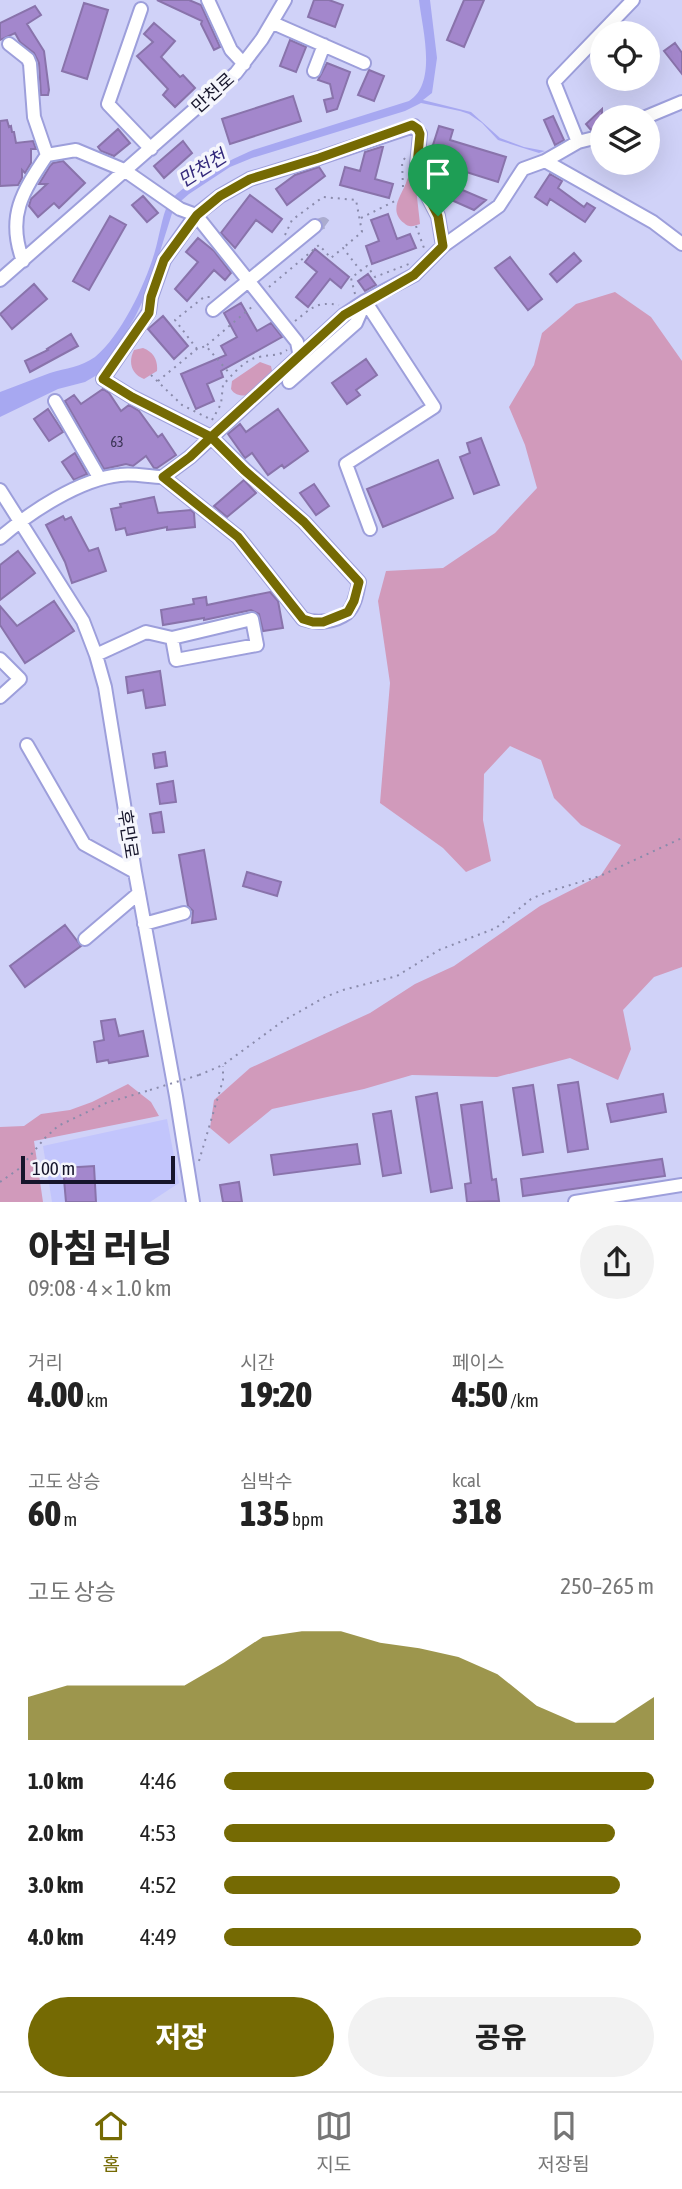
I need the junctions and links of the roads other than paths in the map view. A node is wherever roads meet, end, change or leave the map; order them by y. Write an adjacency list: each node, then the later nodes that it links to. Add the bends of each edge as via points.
1 (208, 0): 9 (street, via 231,50)
2 (285, 0): 5 (street, 만천로)
3 (633, 0): 14 (street, via 555,81)
4 (141, 9): 15 (street, via 107,104)
5 (273, 23): 7 (street); 9 (street, 만천로)
6 (9, 44): 16 (street, via 30,64 34,117)
7 (324, 45): 8 (street); 10 (street)
8 (364, 63)
9 (244, 64): 15 (street, 만천로)
10 (314, 71)
11 (682, 103): 12 (street)
12 (660, 112)
13 (590, 139): 14 (street)
14 (578, 142): 17 (street)
15 (151, 149): 18 (street, 만천로)
16 (47, 155): 18 (street, via 76,150); 23 (street, via 18,206 16,232)
17 (545, 161): 21 (street, via 643,215); 22 (street, via 523,169 499,206)
18 (124, 170): 19 (street, via 180,209); 23 (street, 만천로)
19 (197, 215): 22 (street, via 250,179 412,125 420,131 417,165 438,216); 25 (street); 31 (street, via 164,260 149,313 103,379)
20 (316, 226): 25 (street)
21 (682, 244)
22 (443, 246): 26 (street, via 414,275)
23 (23, 261): 24 (street, 만천로)
24 (0, 280)
25 (248, 281): 27 (street); 28 (street, via 297,342)
26 (359, 301): 28 (street); 29 (street, via 356,323); 36 (street, via 434,407 346,464)
27 (213, 310)
28 (300, 357): 31 (street)
29 (289, 382)
30 (55, 401): 33 (street)
31 (211, 437): 32 (street); 32 (street, via 304,522 359,582 348,612 323,622 303,619 238,537)
32 (163, 477): 33 (street)
33 (100, 479): 35 (street)
34 (0, 490): 35 (street, 후만로)
35 (20, 521): 37 (street); 39 (street, 후만로, via 83,621)
36 (369, 528)
37 (0, 538)
38 (172, 638): 38 (street, via 176,660 257,645 252,619); 39 (street, via 146,632)
39 (96, 655): 43 (street, 후만로)
40 (0, 659): 41 (street, via 20,679)
41 (0, 697)
42 (27, 745): 43 (street, via 84,844)
43 (135, 872): 44 (street, 후만로)
44 (139, 893): 46 (street, 후만로); 47 (street)
45 (184, 913): 46 (street)
46 (144, 924): 50 (street, 후만로)
47 (85, 939)
48 (682, 1188): 49 (street)
49 (623, 1198): 51 (street)
50 (193, 1202)
51 (575, 1202)

